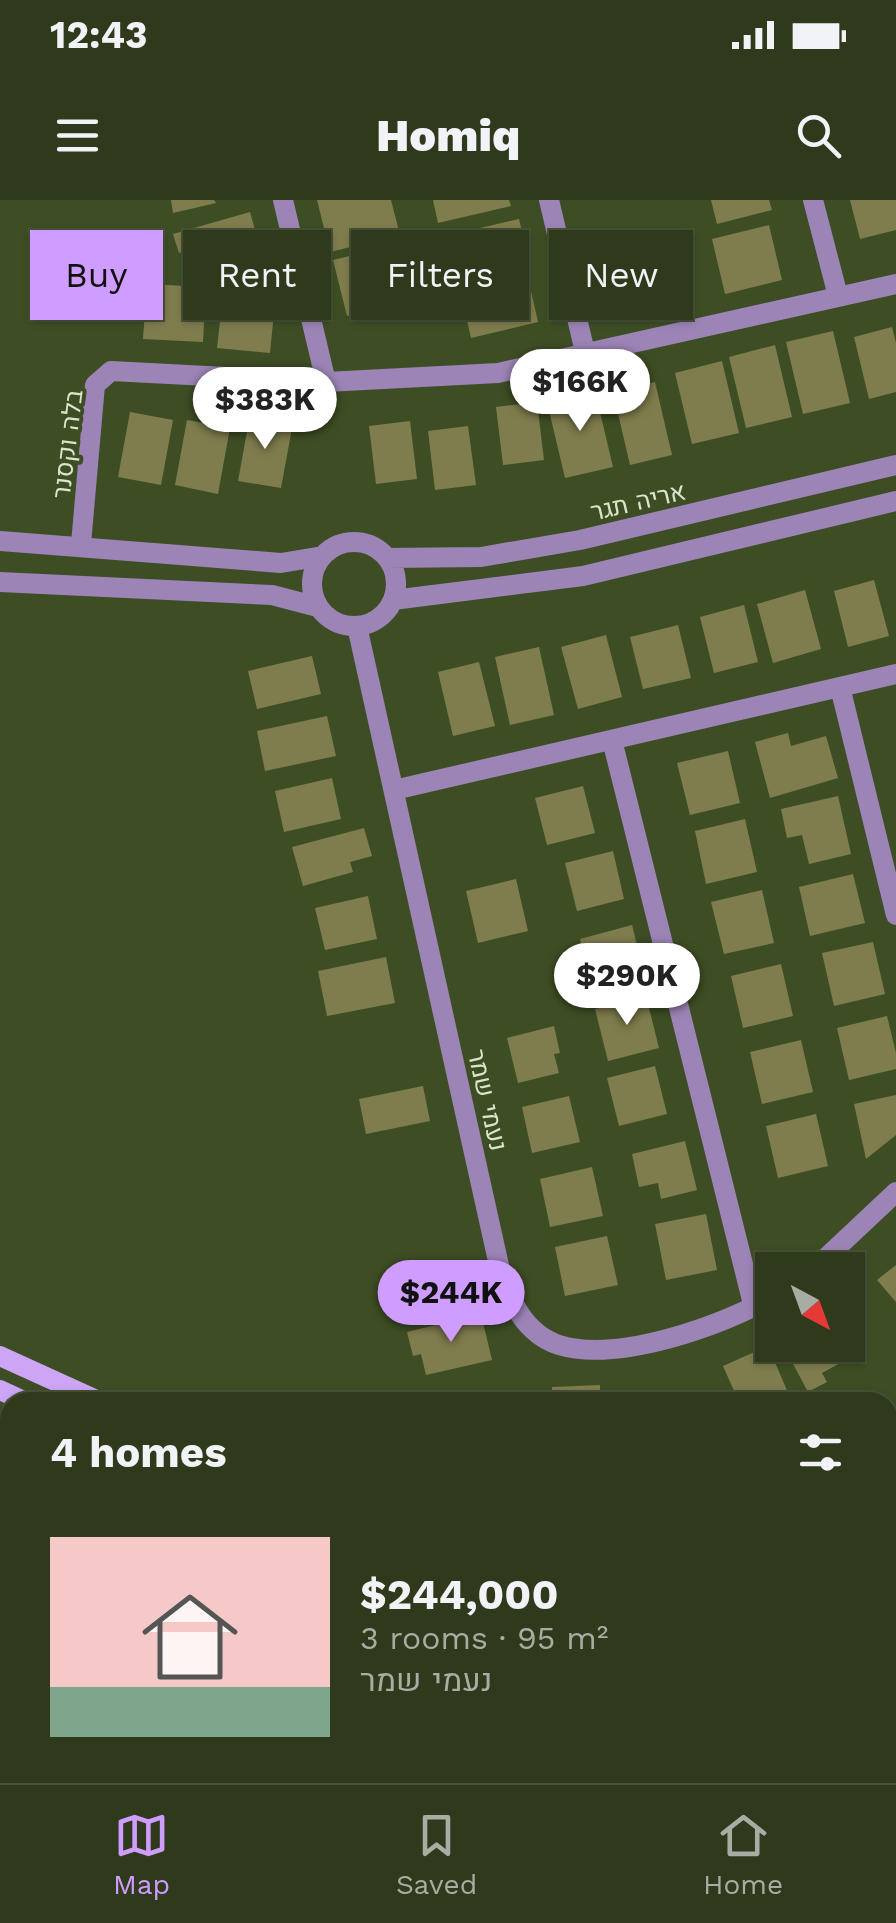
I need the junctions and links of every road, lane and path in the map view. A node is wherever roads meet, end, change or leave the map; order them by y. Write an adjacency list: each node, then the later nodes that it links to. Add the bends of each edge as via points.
1 (284, 200): 7 (street)
2 (549, 200): 6 (street)
3 (813, 200): 5 (street)
4 (896, 284): 5 (street, בלה וקסנר)
5 (838, 296): 6 (street, בלה וקסנר)
6 (586, 352): 7 (street, בלה וקסנר, via 498,373)
7 (326, 382): 11 (street, בלה וקסנר, via 110,371 95,385)
8 (896, 465): 13 (street, אריה תגר, via 580,540 481,557)
9 (896, 501): 15 (street, via 582,576)
10 (0, 541): 12 (street, via 281,563)
11 (81, 544)
12 (322, 556): 13 (street, via 355,542); 16 (street, via 312,581)
13 (387, 558): 15 (street, via 395,578)
14 (0, 582): 16 (street, via 272,595)
15 (392, 600): 17 (street, via 378,618)
16 (318, 607): 17 (street, via 335,622)
17 (356, 626): 21 (street, נעמי שמר)
18 (896, 674): 19 (street)
19 (840, 687): 20 (street); 22 (street)
20 (612, 740): 21 (street); 25 (street)
21 (394, 790): 25 (street, נעמי שמר, via 511,1304 558,1344 591,1349 696,1332)
22 (896, 915)
23 (896, 1192): 24 (street)
24 (832, 1252)
25 (754, 1308)
26 (0, 1356): 27 (main road)
27 (79, 1392)

